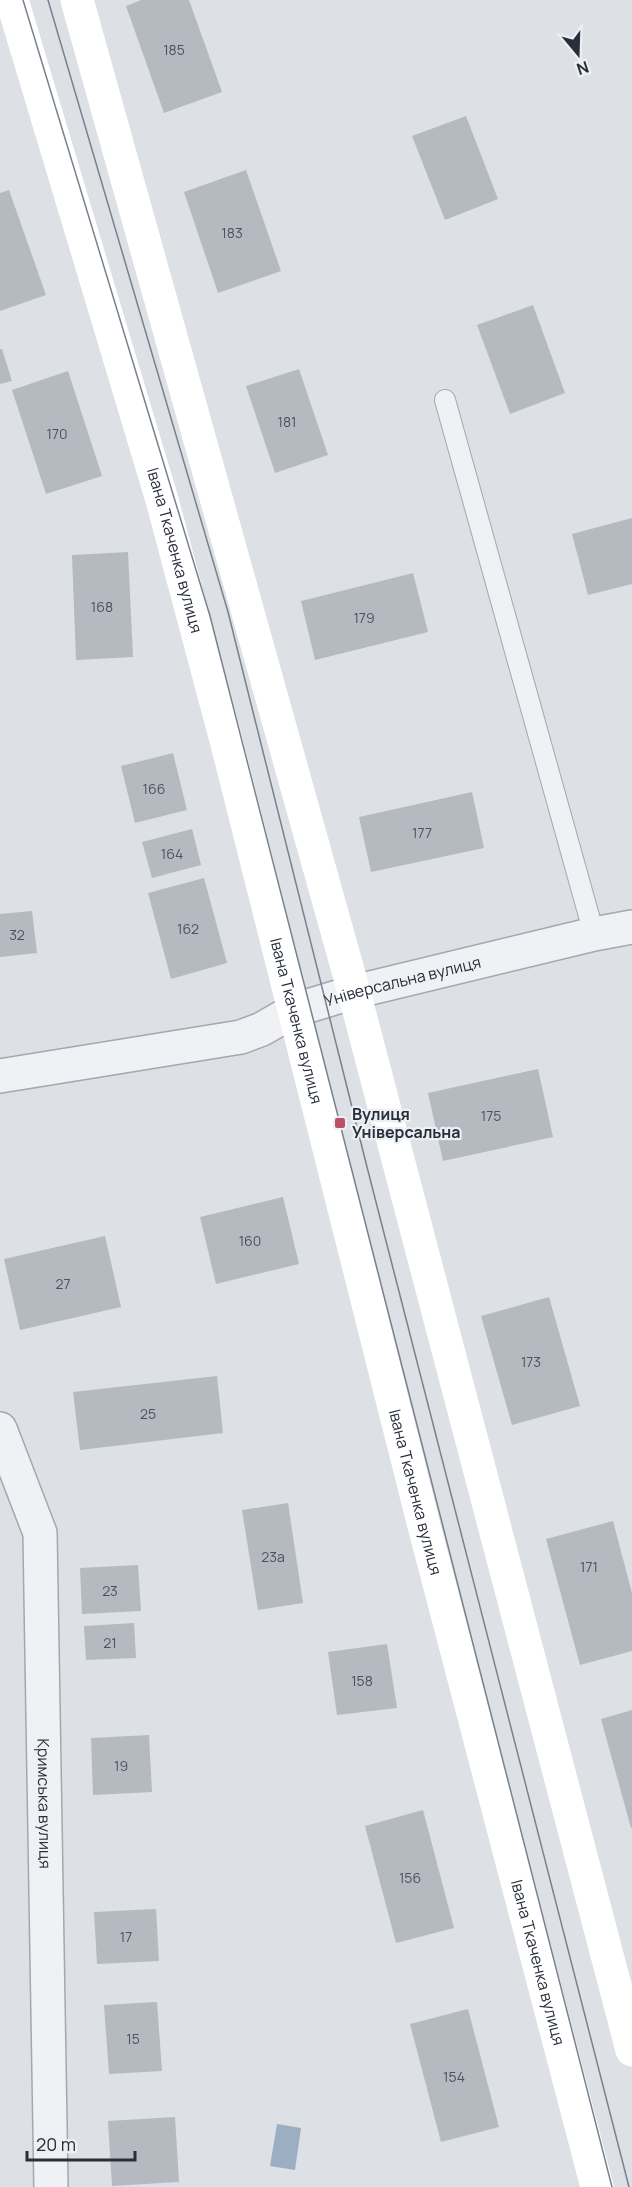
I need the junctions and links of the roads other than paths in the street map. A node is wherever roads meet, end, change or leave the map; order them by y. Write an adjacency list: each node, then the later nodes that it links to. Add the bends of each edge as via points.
1 (12, 0): 7 (main road, Івана Ткаченка вулиця, via 162,500)
2 (77, 0): 6 (main road)
3 (445, 400): 5 (lane)
4 (632, 927): 5 (street, Універсальна вулиця)
5 (594, 934): 6 (street, Універсальна вулиця)
6 (354, 992): 7 (street, Універсальна вулиця); 10 (main road)
7 (295, 1010): 8 (street, Універсальна вулиця, via 241,1037); 12 (main road, Івана Ткаченка вулиця, via 424,1526)
8 (0, 1076)
9 (0, 1429): 11 (street, Кримська вулиця, via 40,1533)
10 (632, 2050)
11 (51, 2187)
12 (597, 2187)

